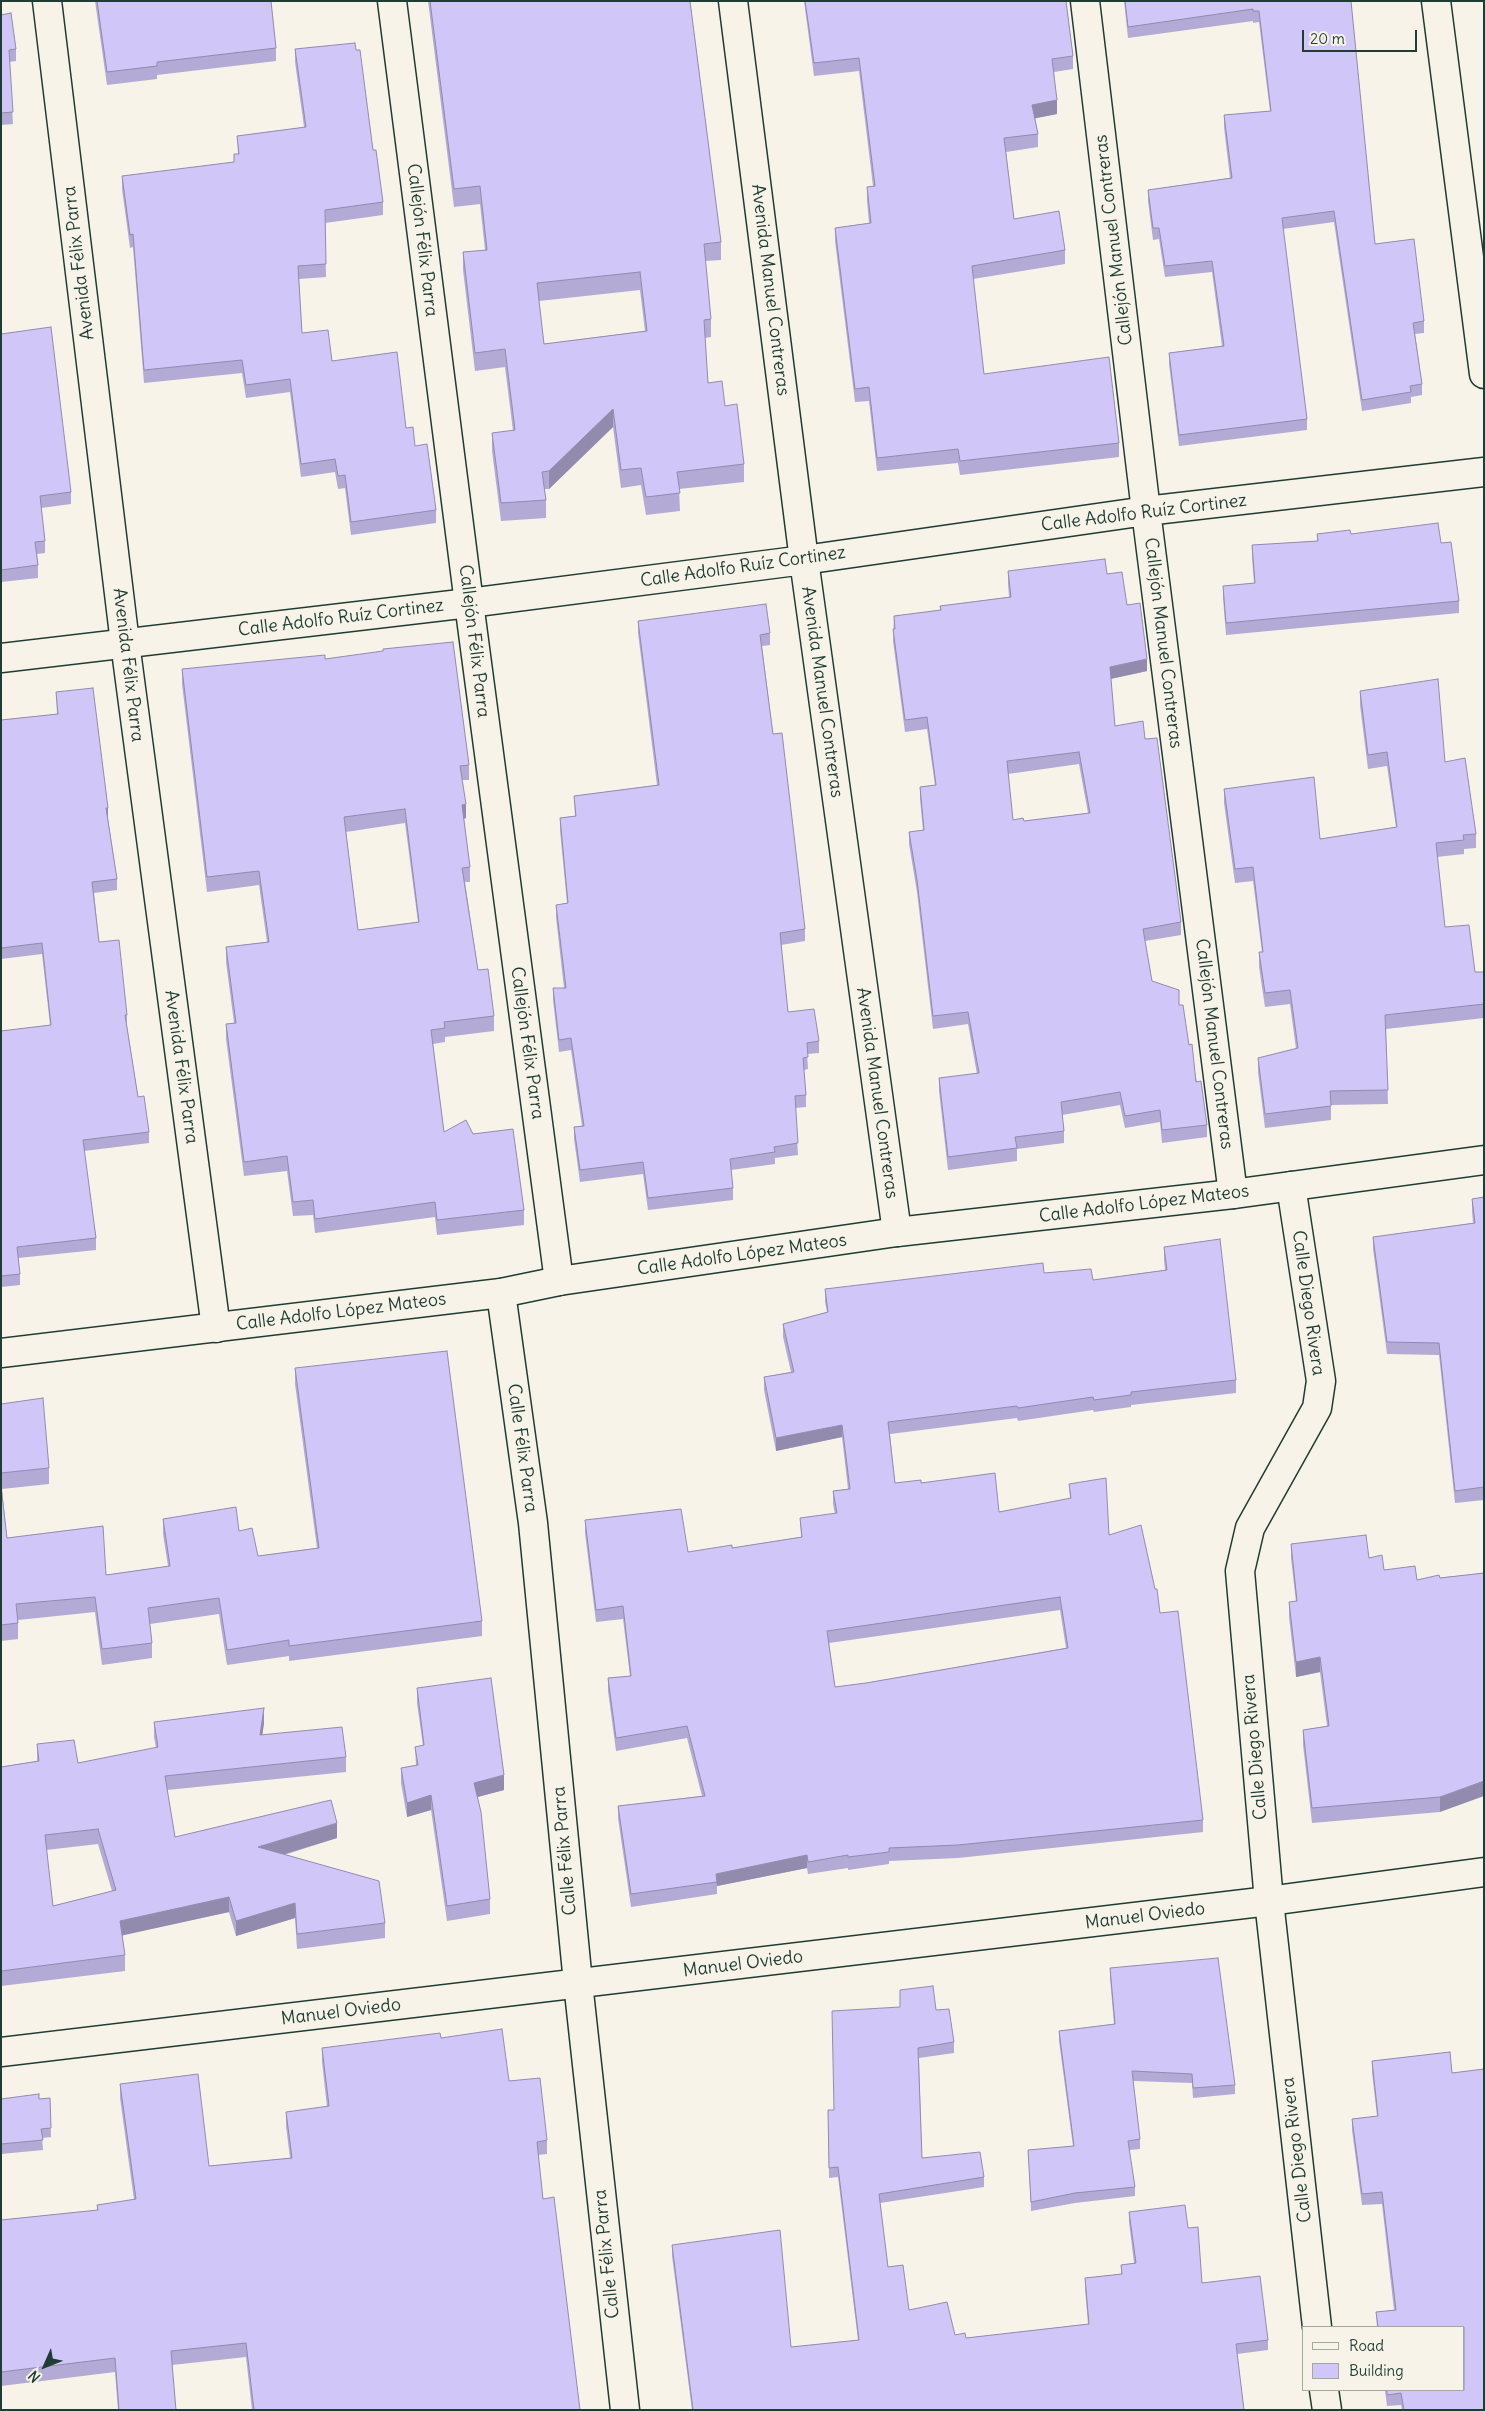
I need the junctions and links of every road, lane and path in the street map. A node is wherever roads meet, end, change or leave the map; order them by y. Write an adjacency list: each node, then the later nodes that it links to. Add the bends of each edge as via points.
1 (47, 1): 11 (street, Avenida Félix Parra)
2 (392, 1): 10 (street, Callejón Félix Parra)
3 (733, 1): 9 (street, Avenida Manuel Contreras)
4 (1085, 1): 8 (street, Callejón Manuel Contreras)
5 (1436, 1): 6 (street)
6 (1484, 374)
7 (1484, 472): 8 (street, Calle Adolfo Ruíz Cortinez)
8 (1146, 511): 9 (street, Calle Adolfo Ruíz Cortinez); 15 (street, Callejón Manuel Contreras)
9 (804, 560): 10 (street, Calle Adolfo Ruíz Cortinez); 16 (street, Avenida Manuel Contreras)
10 (468, 603): 11 (street, Calle Adolfo Ruíz Cortinez); 17 (street, Callejón Félix Parra)
11 (125, 643): 12 (street, Calle Adolfo Ruíz Cortinez); 19 (street, Avenida Félix Parra)
12 (1, 658)
13 (1484, 1160): 14 (street, Calle Adolfo López Mateos)
14 (1291, 1186): 15 (street, Calle Adolfo López Mateos); 22 (street, Calle Diego Rivera, via 1321,1381 1317,1408 1250,1528 1240,1571)
15 (1233, 1194): 16 (street, Calle Adolfo López Mateos)
16 (897, 1232): 17 (street, Calle Adolfo López Mateos)
17 (559, 1281): 18 (street, Calle Adolfo López Mateos)
18 (501, 1293): 19 (street, Calle Adolfo López Mateos); 23 (street, Calle Félix Parra, via 533,1523)
19 (216, 1328): 20 (street, Calle Adolfo López Mateos)
20 (1, 1353)
21 (1484, 1872): 22 (street, Manuel Oviedo)
22 (1269, 1901): 23 (street, Manuel Oviedo); 25 (street, Calle Diego Rivera)
23 (578, 1983): 24 (street, Manuel Oviedo); 27 (street, Calle Félix Parra)
24 (1, 2052)
25 (1317, 2326)
26 (1324, 2391): 28 (street)
27 (625, 2410)
28 (1327, 2410)

